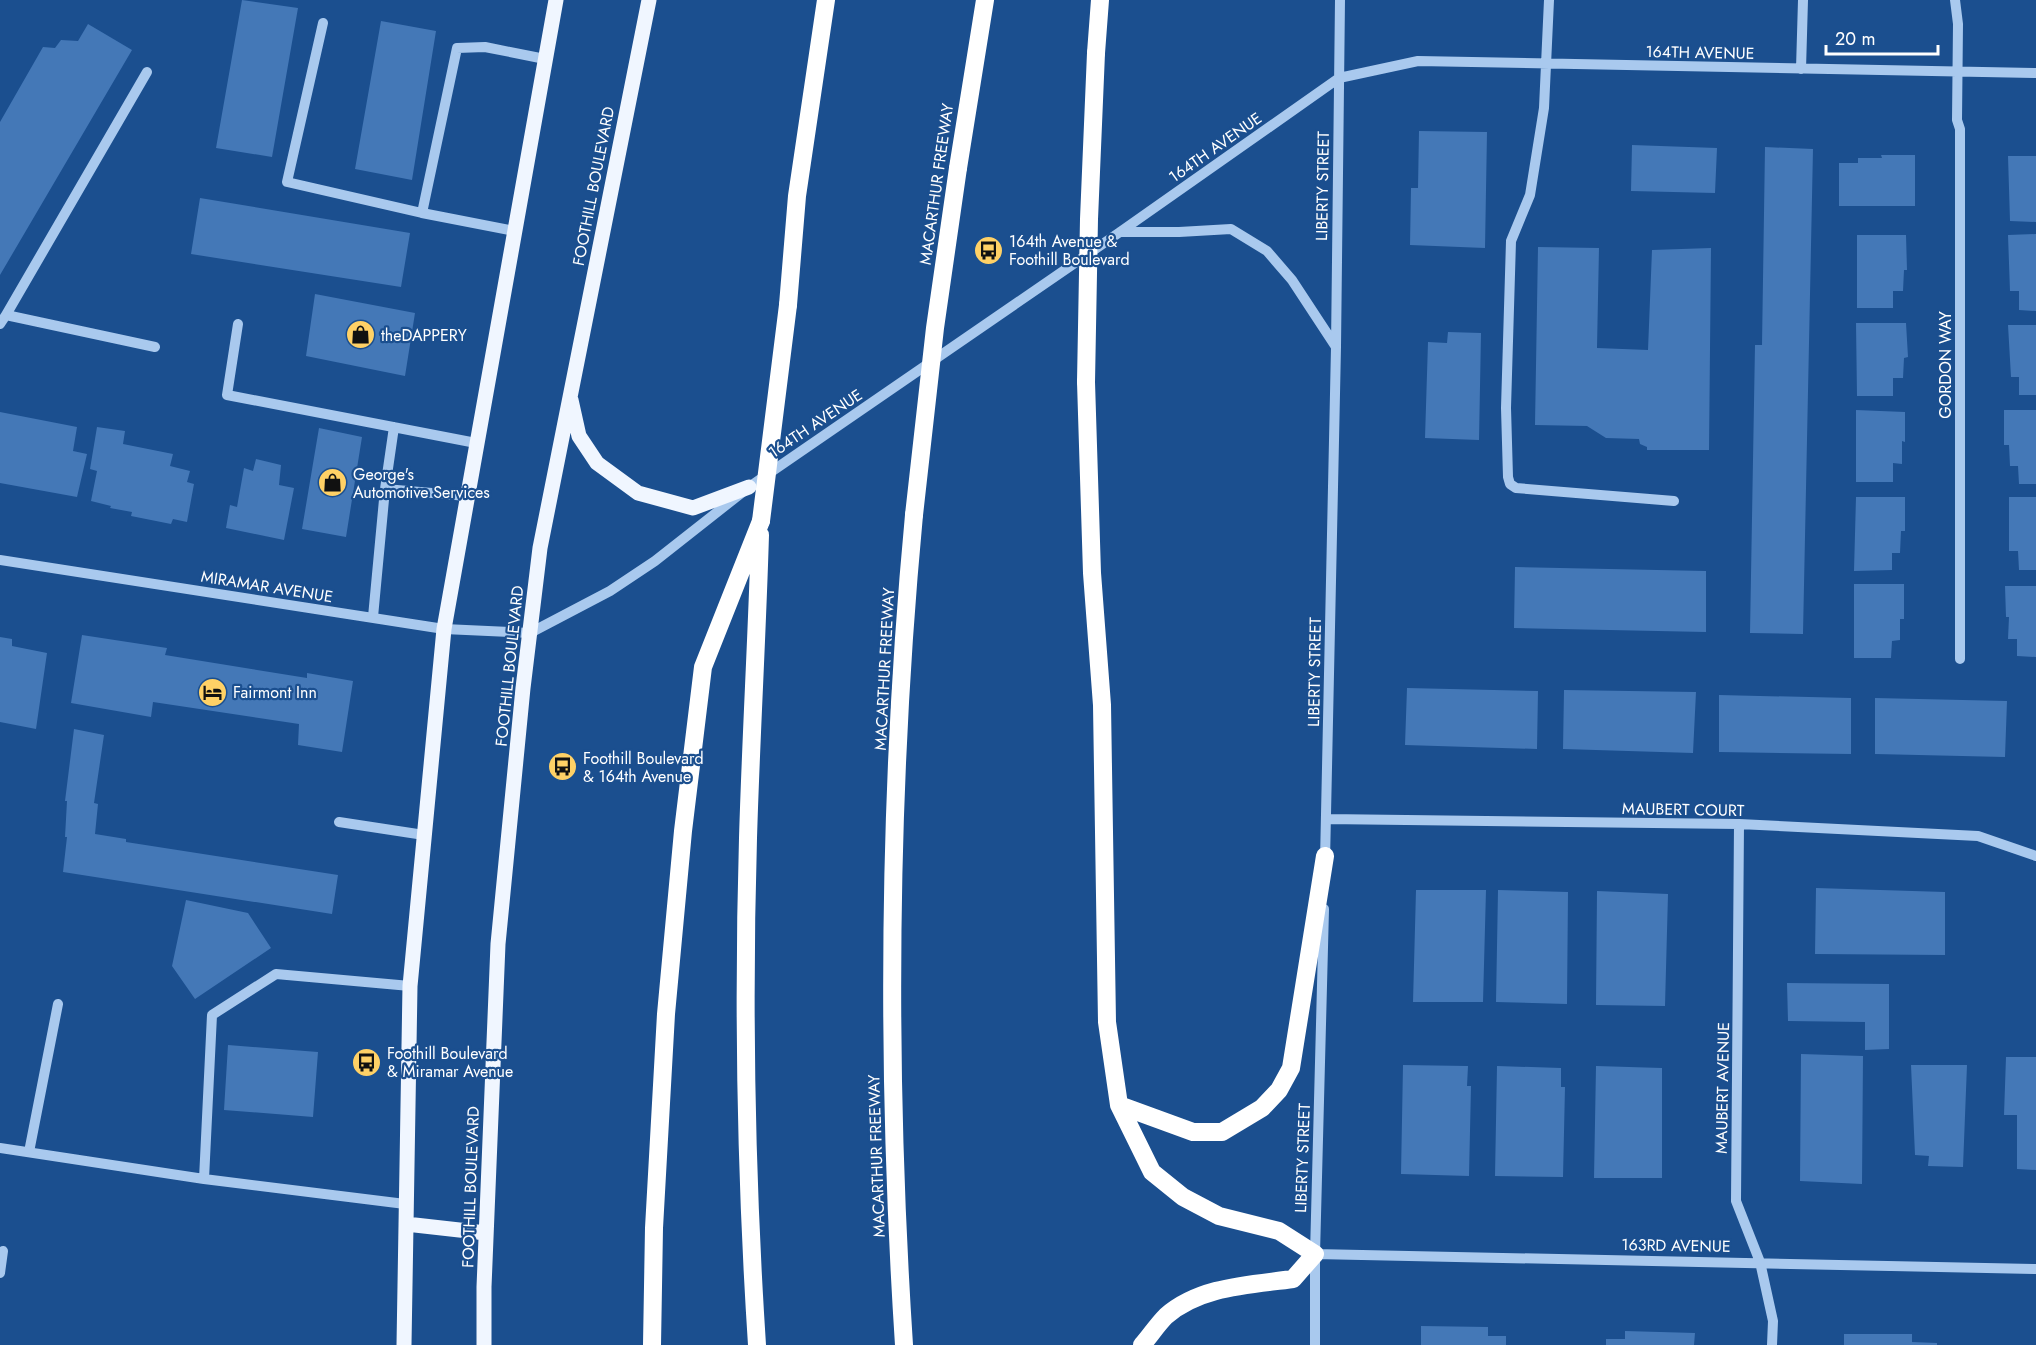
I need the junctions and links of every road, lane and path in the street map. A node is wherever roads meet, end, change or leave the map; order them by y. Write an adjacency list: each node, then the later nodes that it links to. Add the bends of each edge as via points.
1 (556, 0): 11 (main road)
2 (649, 0): 25 (main road, FOOTHILL BOULEVARD)
3 (826, 0): 32 (highway, bridge, via 797,196 788,305)
4 (985, 0): 62 (highway, MACARTHUR FREEWAY, bridge, via 934,328 903,654 893,922 894,1144)
5 (1100, 0): 46 (highway, bridge, via 1086,382 1092,573 1102,705 1107,1022)
6 (1340, 0): 17 (street, LIBERTY STREET)
7 (1549, 0): 12 (street)
8 (1803, 0): 13 (street)
9 (1955, 0): 15 (street, GORDON WAY)
10 (323, 23): 18 (street, via 287,182)
11 (545, 59): 18 (street, via 484,47 457,48); 19 (main road)
12 (1546, 64): 13 (street, 164TH AVENUE); 17 (street, 164TH AVENUE, via 1418,61); 31 (street, via 1544,108 1530,195 1511,241 1506,408 1510,484 1516,488)
13 (1802, 69): 15 (street, 164TH AVENUE)
14 (147, 72): 21 (street)
15 (1956, 72): 16 (street, 164TH AVENUE); 37 (street, GORDON WAY, via 1960,129)
16 (2036, 73)
17 (1339, 78): 20 (street, 164TH AVENUE); 24 (street, LIBERTY STREET)
18 (422, 213): 19 (street)
19 (514, 231): 27 (main road)
20 (1120, 232): 24 (street, via 1231,229 1267,251 1292,280); 28 (street, 164TH AVENUE)
21 (3, 320): 23 (street)
22 (238, 324): 26 (street, via 227,395)
23 (155, 347)
24 (1336, 348): 38 (street, LIBERTY STREET)
25 (570, 392): 28 (main road, via 579,436 597,463 638,494 693,508); 36 (main road, FOOTHILL BOULEVARD, via 540,548)
26 (394, 427): 27 (street); 29 (street)
27 (476, 443): 30 (main road)
28 (749, 487): 36 (street, 164TH AVENUE, via 655,561 610,591)
29 (385, 489): 30 (street); 34 (street)
30 (467, 496): 35 (main road)
31 (1674, 501)
32 (761, 521): 60 (highway, via 703,667 666,1014); 61 (highway, via 748,829 746,1005)
33 (0, 560): 34 (street, MIRAMAR AVENUE)
34 (373, 618): 35 (street, MIRAMAR AVENUE)
35 (444, 629): 36 (street, MIRAMAR AVENUE); 41 (main road)
36 (530, 633): 52 (main road, FOOTHILL BOULEVARD, via 498,944)
37 (1960, 659)
38 (1326, 819): 40 (street, MAUBERT COURT); 42 (street, LIBERTY STREET)
39 (339, 822): 41 (street)
40 (1739, 824): 43 (street, MAUBERT COURT, via 1978,836); 55 (street, MAUBERT AVENUE, via 1736,1201)
41 (424, 835): 44 (main road)
42 (1325, 856): 46 (highway, via 1291,1068 1279,1090 1262,1108 1222,1132 1193,1132); 54 (street, LIBERTY STREET)
43 (2036, 856)
44 (410, 986): 49 (street, via 276,974 212,1015); 50 (main road)
45 (58, 1004): 48 (street)
46 (1119, 1105): 54 (highway, via 1152,1172 1183,1197 1219,1216 1279,1231)
47 (0, 1148): 48 (street)
48 (29, 1152): 49 (street)
49 (204, 1179): 50 (street)
50 (405, 1204): 51 (main road)
51 (406, 1224): 52 (main road); 58 (main road)
52 (486, 1233): 59 (main road, FOOTHILL BOULEVARD)
53 (3, 1251): 57 (street)
54 (1315, 1254): 55 (street, 163RD AVENUE); 63 (highway, via 1293,1279 1225,1288 1191,1299 1166,1316); 64 (street, LIBERTY STREET)
55 (1760, 1262): 56 (street, 163RD AVENUE); 65 (street, MAUBERT AVENUE, via 1773,1322)
56 (2036, 1269)
57 (0, 1274)
58 (404, 1345)
59 (484, 1345)
60 (652, 1345)
61 (757, 1345)
62 (904, 1345)
63 (1142, 1345)
64 (1315, 1345)
65 (1772, 1345)

